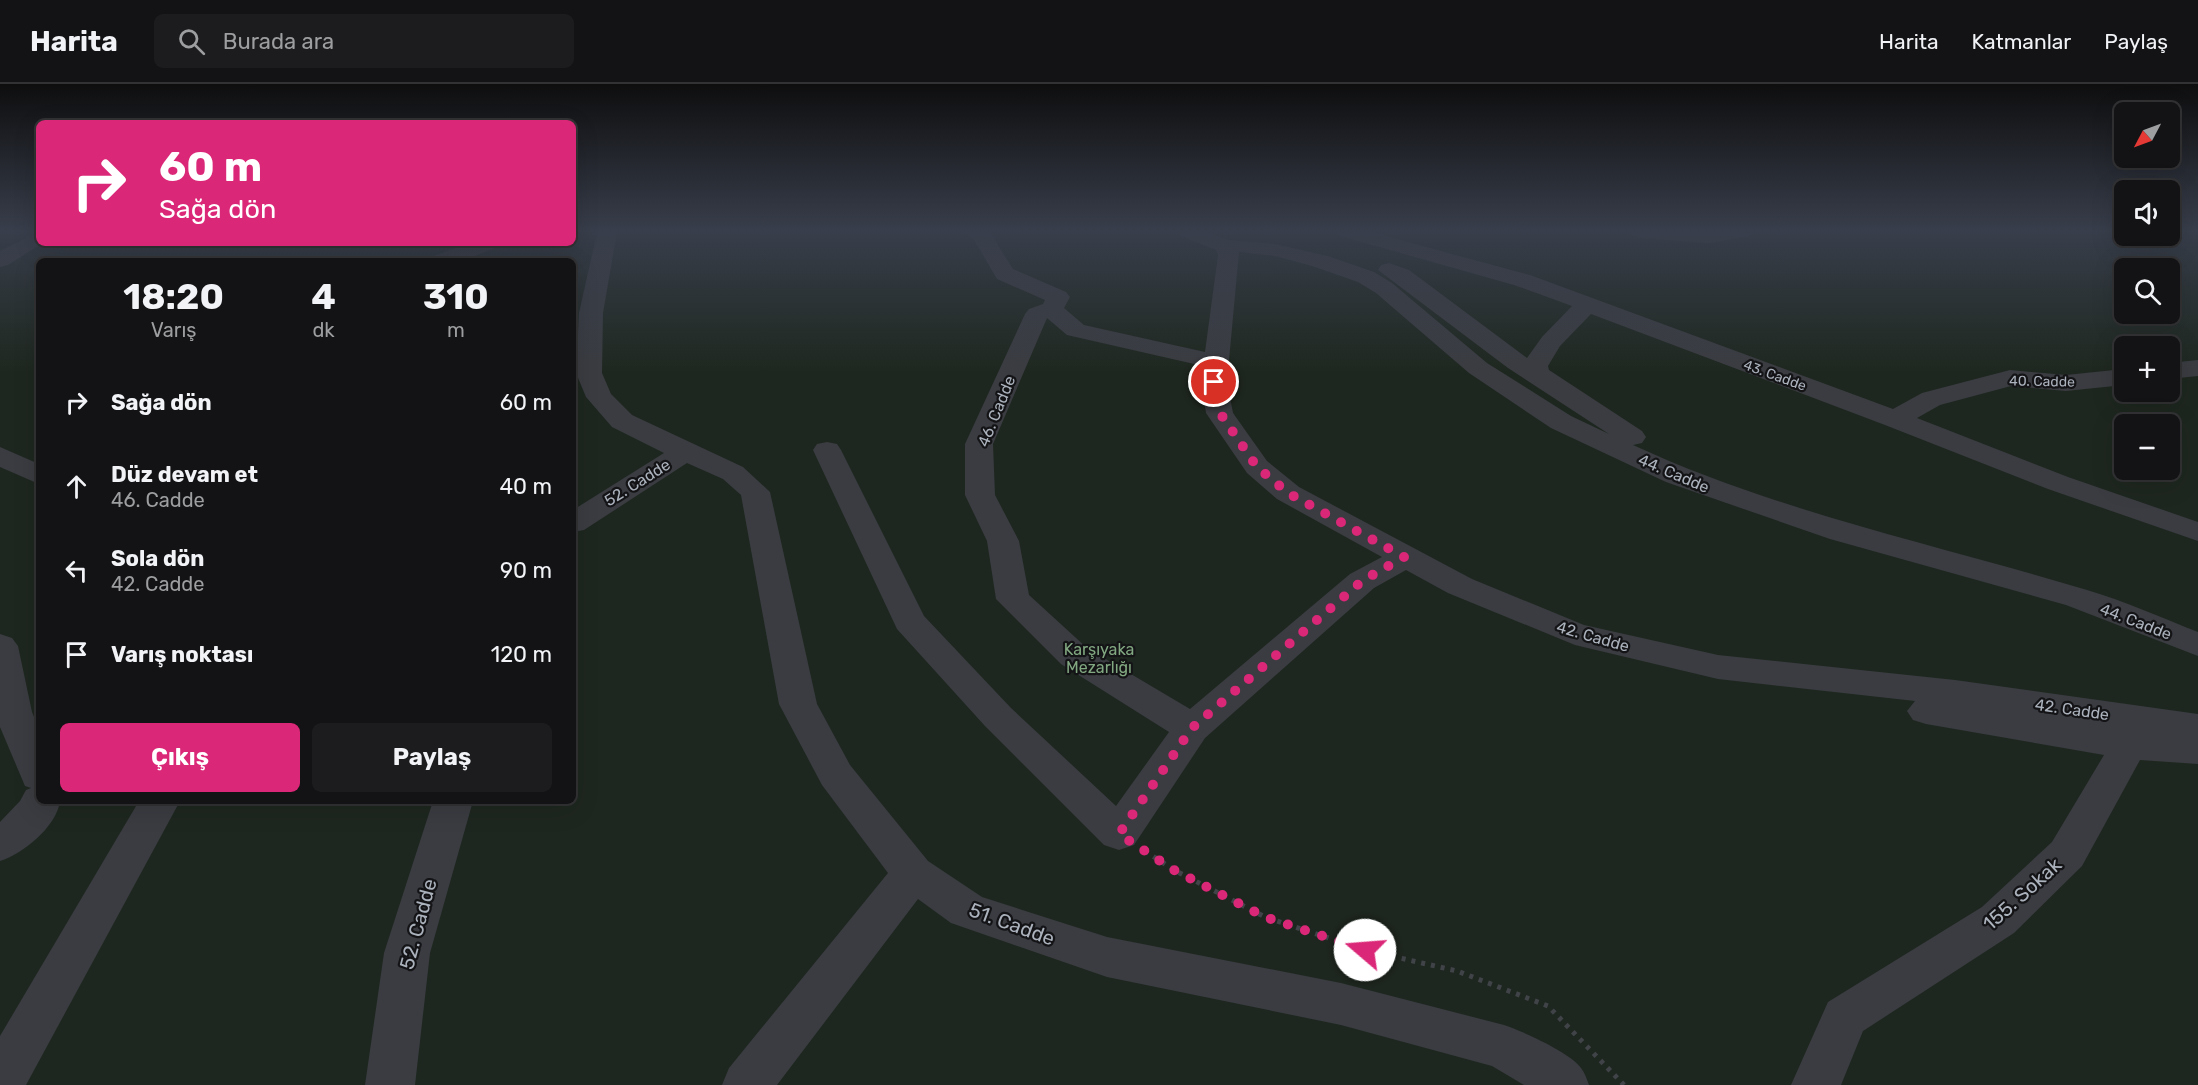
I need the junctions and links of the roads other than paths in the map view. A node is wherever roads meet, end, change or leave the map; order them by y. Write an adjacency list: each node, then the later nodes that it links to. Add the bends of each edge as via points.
1 (598, 279): 16 (lane, 52. Cadde, via 591,313 589,373 599,397 622,422)
2 (1016, 279): 8 (lane, via 1058,297)
3 (1226, 279): 9 (lane, 42. Cadde)
4 (1369, 279): 19 (lane, 44. Cadde, via 1478,368 1561,422 1676,476)
5 (1406, 279): 12 (lane)
6 (1517, 279): 7 (lane, 43. Cadde)
7 (1586, 305): 12 (lane, via 1551,342 1535,366); 14 (lane, 43. Cadde)
8 (1053, 309): 9 (lane, via 1076,330); 28 (lane, 46. Cadde, via 1037,314 980,444 980,495 1003,541 1013,599 1074,656)
9 (1217, 362): 22 (lane, 42. Cadde, via 1214,382 1220,413 1257,467 1288,493)
10 (2198, 368): 11 (lane)
11 (2180, 370)
12 (1537, 374): 19 (lane)
13 (2114, 378): 14 (lane, 40. Cadde, via 2066,384 2010,378 1931,399)
14 (1894, 419): 21 (lane, 43. Cadde, via 2058,483)
15 (827, 450): 28 (lane, via 909,621 998,717 1119,834)
16 (685, 452): 20 (lane, 52. Cadde); 36 (lane, 51. Cadde, via 733,473 755,492 798,704 836,775)
17 (0, 456): 18 (lane)
18 (36, 474)
19 (1722, 493): 23 (lane, 44. Cadde, via 1841,532 2078,598)
20 (576, 521)
21 (2190, 524)
22 (1404, 557): 25 (lane, 42. Cadde, via 1460,586 1575,634 1718,667); 28 (lane, via 1362,581)
23 (2198, 645)
24 (0, 646): 26 (lane)
25 (1866, 683): 27 (lane, 42. Cadde); 29 (lane, via 1927,711)
26 (26, 715): 31 (lane)
27 (2198, 727)
28 (1192, 728)
29 (2128, 745): 30 (lane); 41 (lane, 155. Sokak, via 2067,854 1998,920 1845,1017)
30 (2198, 750)
31 (36, 762)
32 (40, 804): 35 (lane, via 11,838)
33 (158, 804): 37 (lane)
34 (452, 804): 38 (lane, 52. Cadde, via 407,953)
35 (0, 845)
36 (913, 873): 39 (lane); 40 (lane, 51. Cadde, via 967,910 1107,957 1341,1004 1504,1047)
37 (0, 1083)
38 (390, 1085)
39 (747, 1085)
40 (1564, 1085)
41 (1815, 1085)

